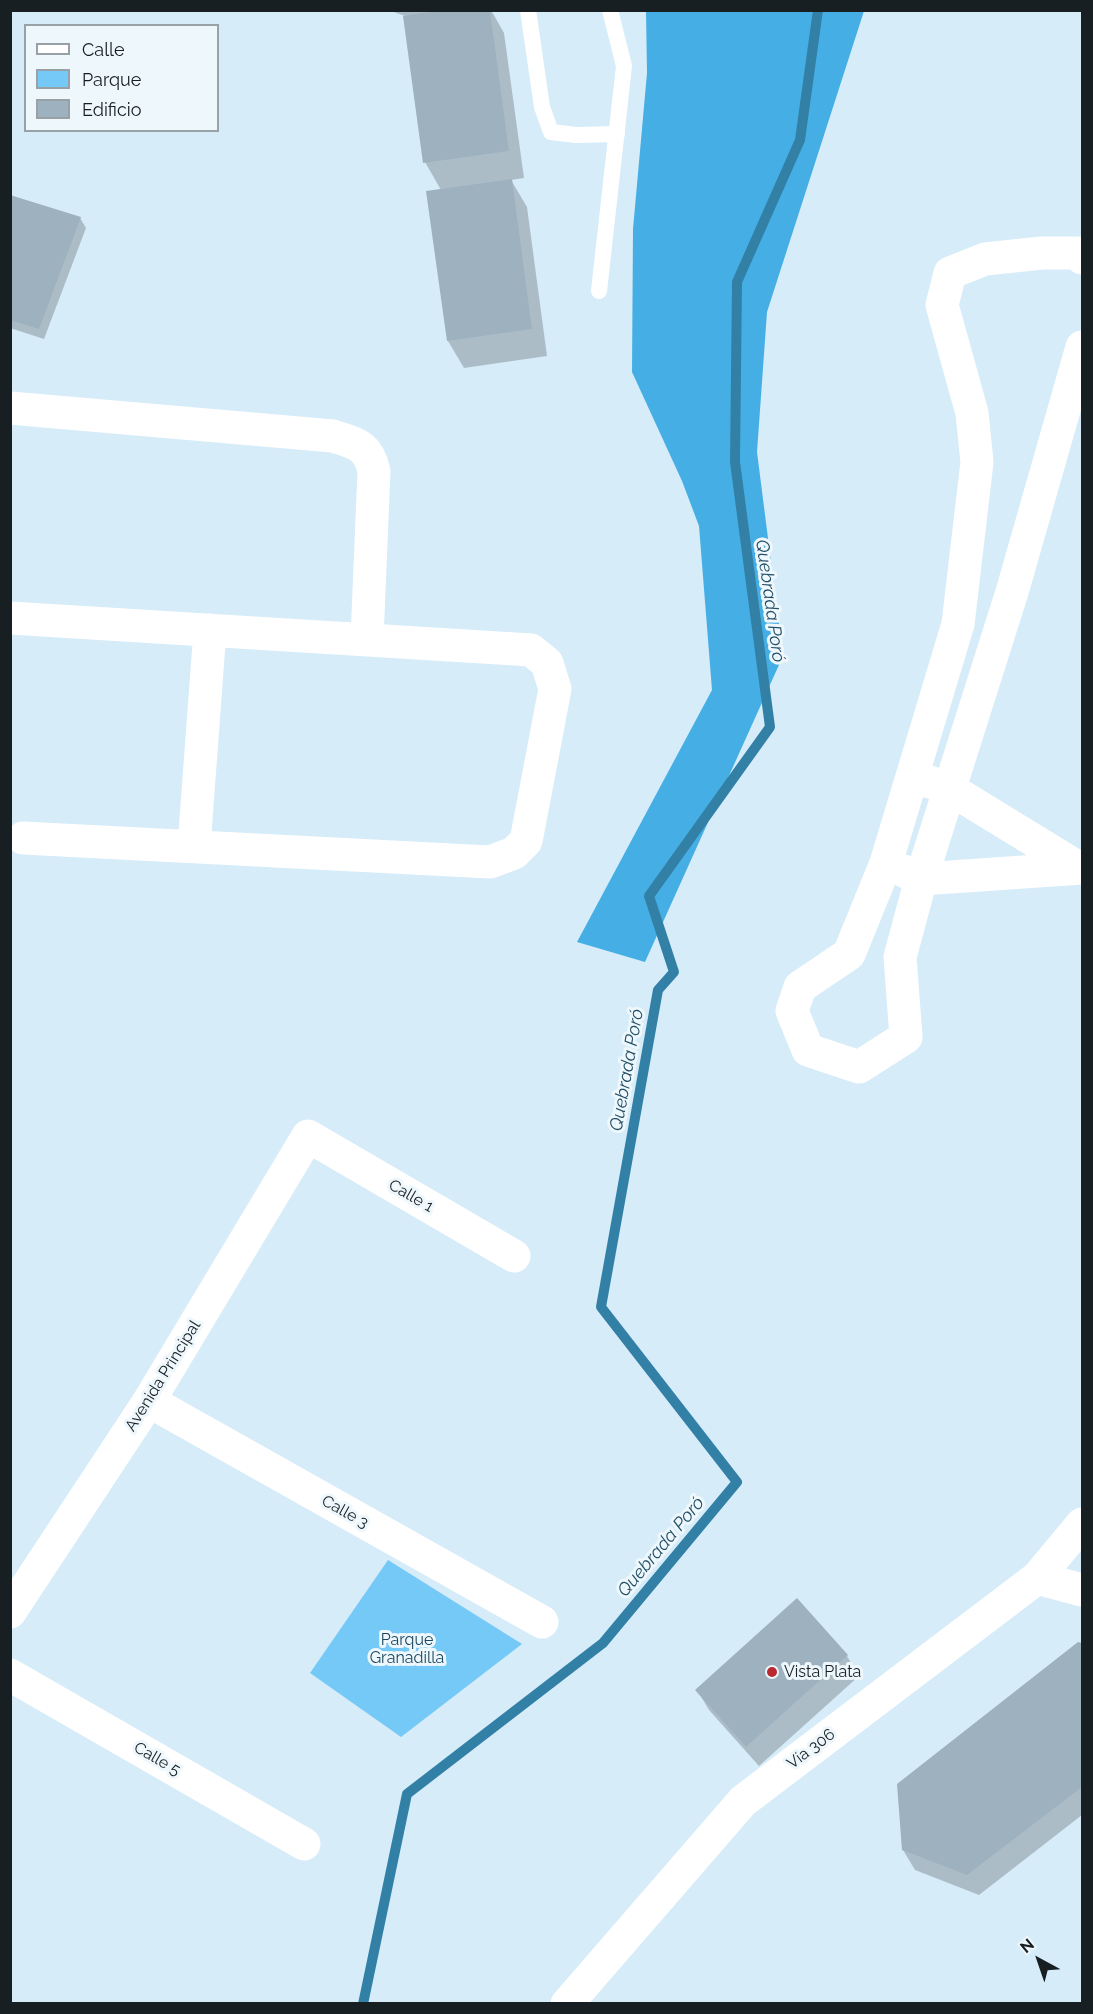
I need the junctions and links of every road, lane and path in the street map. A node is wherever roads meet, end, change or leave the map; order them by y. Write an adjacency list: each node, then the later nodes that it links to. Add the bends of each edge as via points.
1 (528, 10): 3 (lane, via 542,107 551,132)
2 (610, 10): 3 (lane, via 624,66)
3 (617, 134): 5 (lane)
4 (1083, 258): 8 (street, via 1079,253 1042,253 985,259 950,273 942,304 972,413 977,462)
5 (599, 291)
6 (1083, 347): 9 (street)
7 (10, 408): 12 (street, via 333,436 356,444 370,455 374,471)
8 (963, 582): 9 (street); 13 (street, via 958,624)
9 (1012, 592): 14 (street)
10 (10, 618): 11 (street)
11 (210, 630): 12 (street); 16 (street)
12 (367, 639): 16 (street, via 531,650 547,663 555,689 526,841 514,853 490,862)
13 (912, 777): 14 (street); 17 (street)
14 (951, 789): 18 (street); 19 (street)
15 (23, 838): 16 (street)
16 (194, 846)
17 (886, 862): 19 (street); 19 (street, via 849,954 800,987 792,1011 808,1050 859,1067 906,1037 900,957)
18 (1081, 868): 19 (street)
19 (921, 879)
20 (308, 1136): 21 (street, Calle 1); 22 (street, Avenida Principal)
21 (514, 1256)
22 (149, 1401): 26 (street, Avenida Principal); 27 (street, Calle 3)
23 (1083, 1524): 24 (street, Vía 306)
24 (1037, 1578): 25 (street); 30 (street, Vía 306, via 743,1801)
25 (1083, 1590)
26 (10, 1612)
27 (542, 1622)
28 (10, 1675): 29 (street, Calle 5)
29 (304, 1844)
30 (567, 2004)

